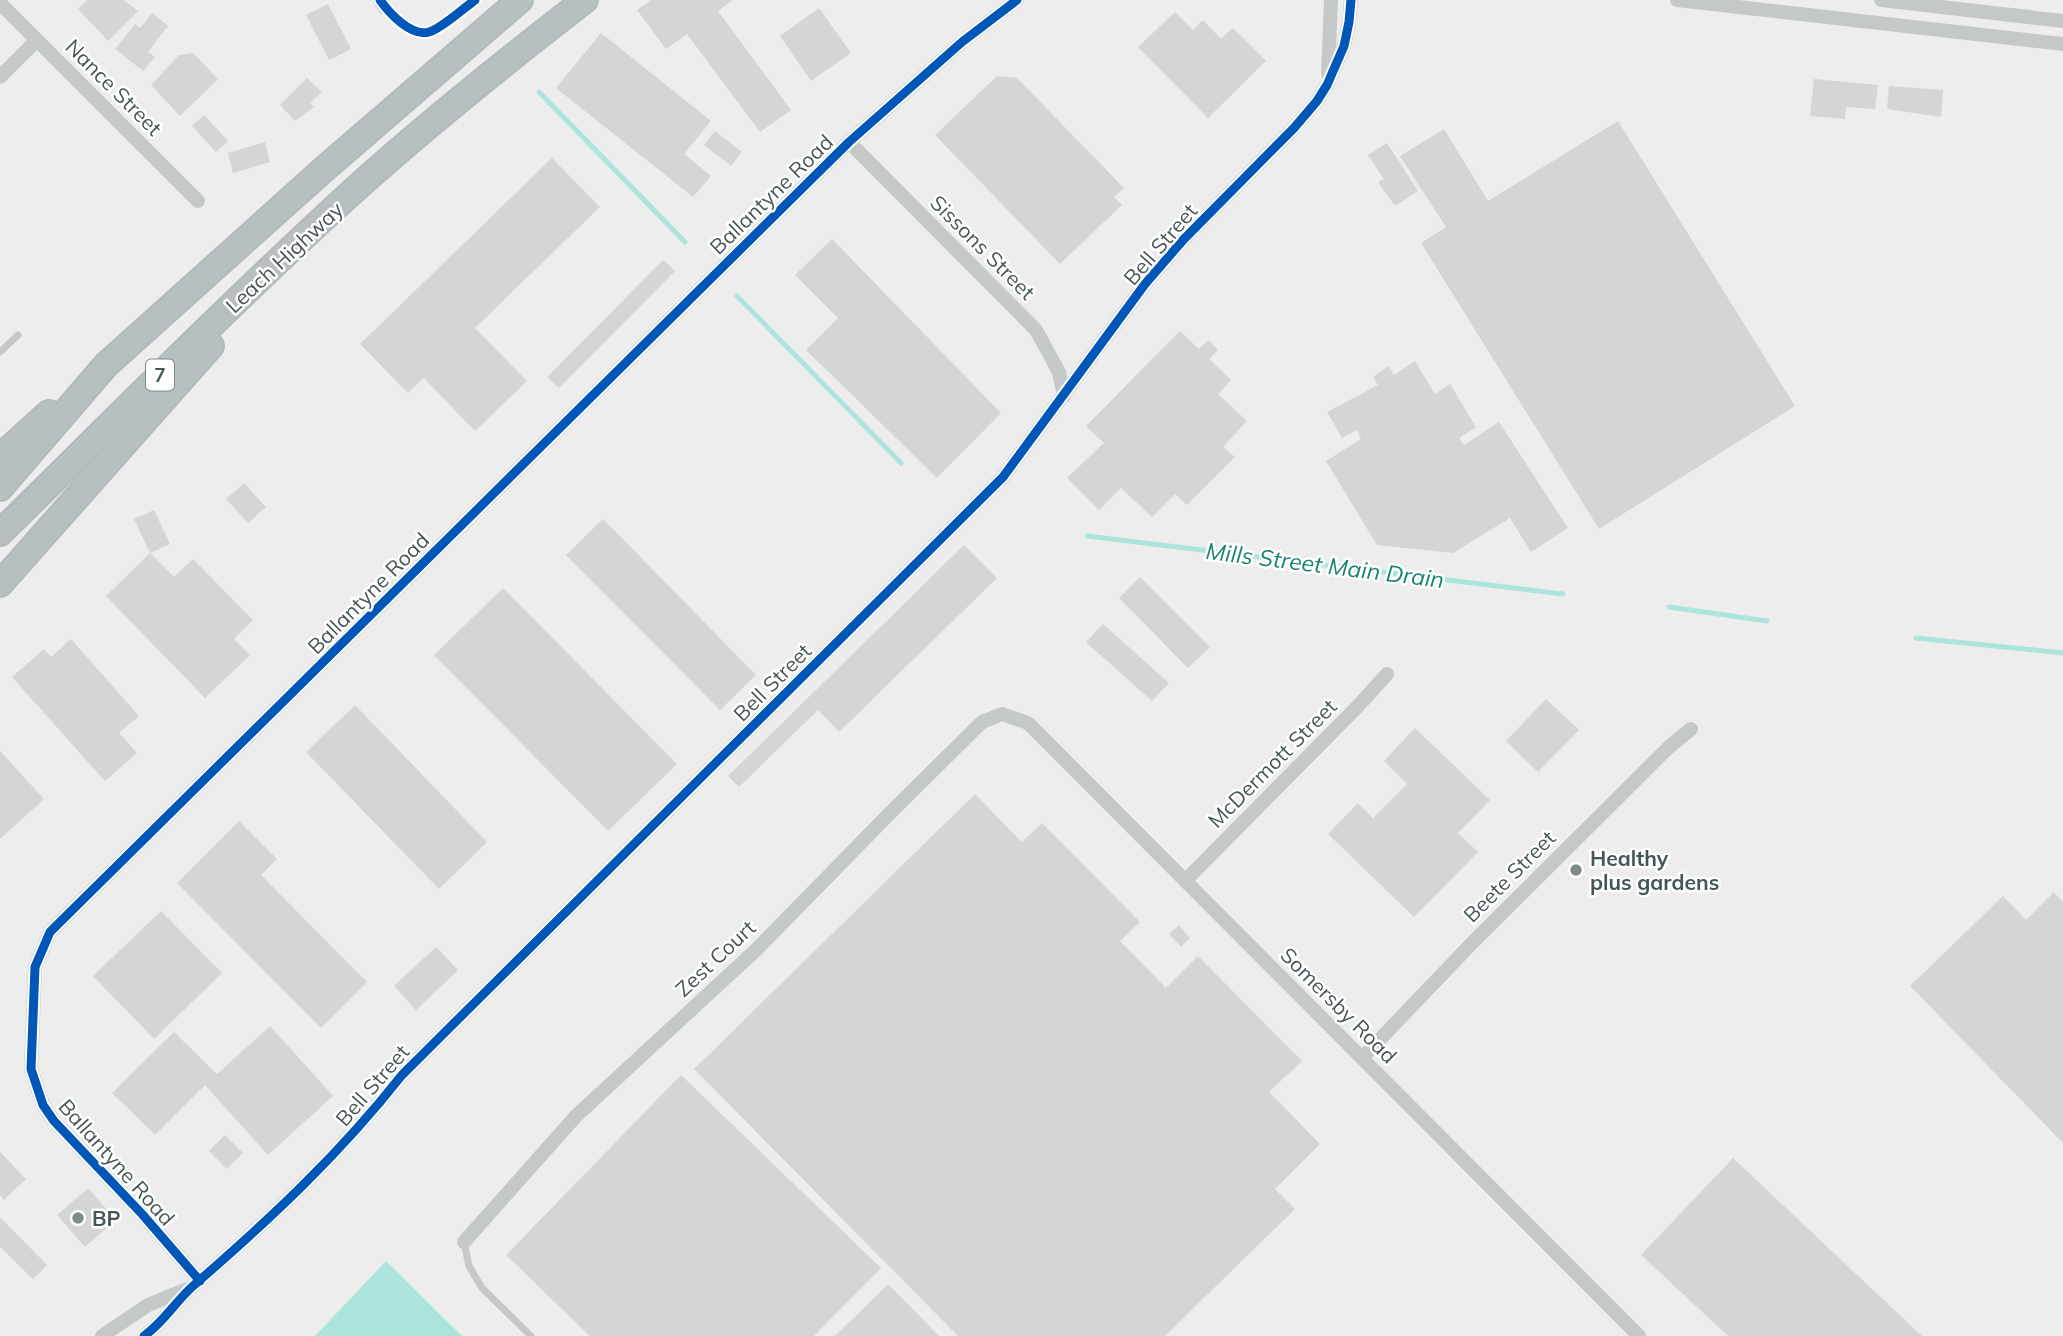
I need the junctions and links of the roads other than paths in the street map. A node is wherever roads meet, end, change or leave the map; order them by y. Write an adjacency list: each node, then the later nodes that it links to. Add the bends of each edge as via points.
1 (520, 0): 19 (highway, Leach Highway / 7)
2 (585, 0): 16 (highway, Leach Highway / 7, via 500,67)
3 (1017, 0): 14 (street, Ballantyne Road)
4 (1331, 0): 13 (street)
5 (1351, 0): 13 (street, Bell Street, via 1347,34)
6 (1676, 0): 11 (street)
7 (1881, 0): 9 (street)
8 (0, 3): 10 (street, Nance Street)
9 (2063, 21)
10 (37, 40): 12 (street); 15 (street, Nance Street)
11 (2063, 44)
12 (0, 77)
13 (1327, 85): 20 (street, Bell Street, via 1294,128 1145,284)
14 (849, 142): 20 (street, Sissons Street, via 1037,330 1059,372); 31 (street, Ballantyne Road, via 50,932 35,967 32,1017 31,1069 43,1105 142,1214)
15 (198, 201)
16 (324, 220): 23 (highway, Leach Highway / 7); 24 (highway)
17 (18, 335): 18 (lane)
18 (0, 352)
19 (106, 365): 21 (highway); 22 (highway, Leach Highway / 7)
20 (1064, 396): 31 (street, Bell Street, via 1003,477 401,1075 368,1118 291,1199)
21 (0, 457)
22 (0, 488)
23 (0, 533)
24 (0, 584)
25 (1387, 674): 28 (street, McDermott Street)
26 (1002, 714): 28 (street, Somersby Road, via 1028,723); 30 (street, Zest Court, via 982,722 756,950 576,1116)
27 (1691, 729): 29 (street, Beete Street, via 1474,941)
28 (1185, 881): 29 (street, Somersby Road)
29 (1362, 1058): 35 (street, Somersby Road)
30 (464, 1242): 34 (lane, via 469,1266 482,1287)
31 (196, 1284): 32 (street, Bell Street, via 148,1305); 33 (street, Bell Street, via 160,1325)
32 (102, 1336)
33 (144, 1336)
34 (531, 1336)
35 (1639, 1336)

